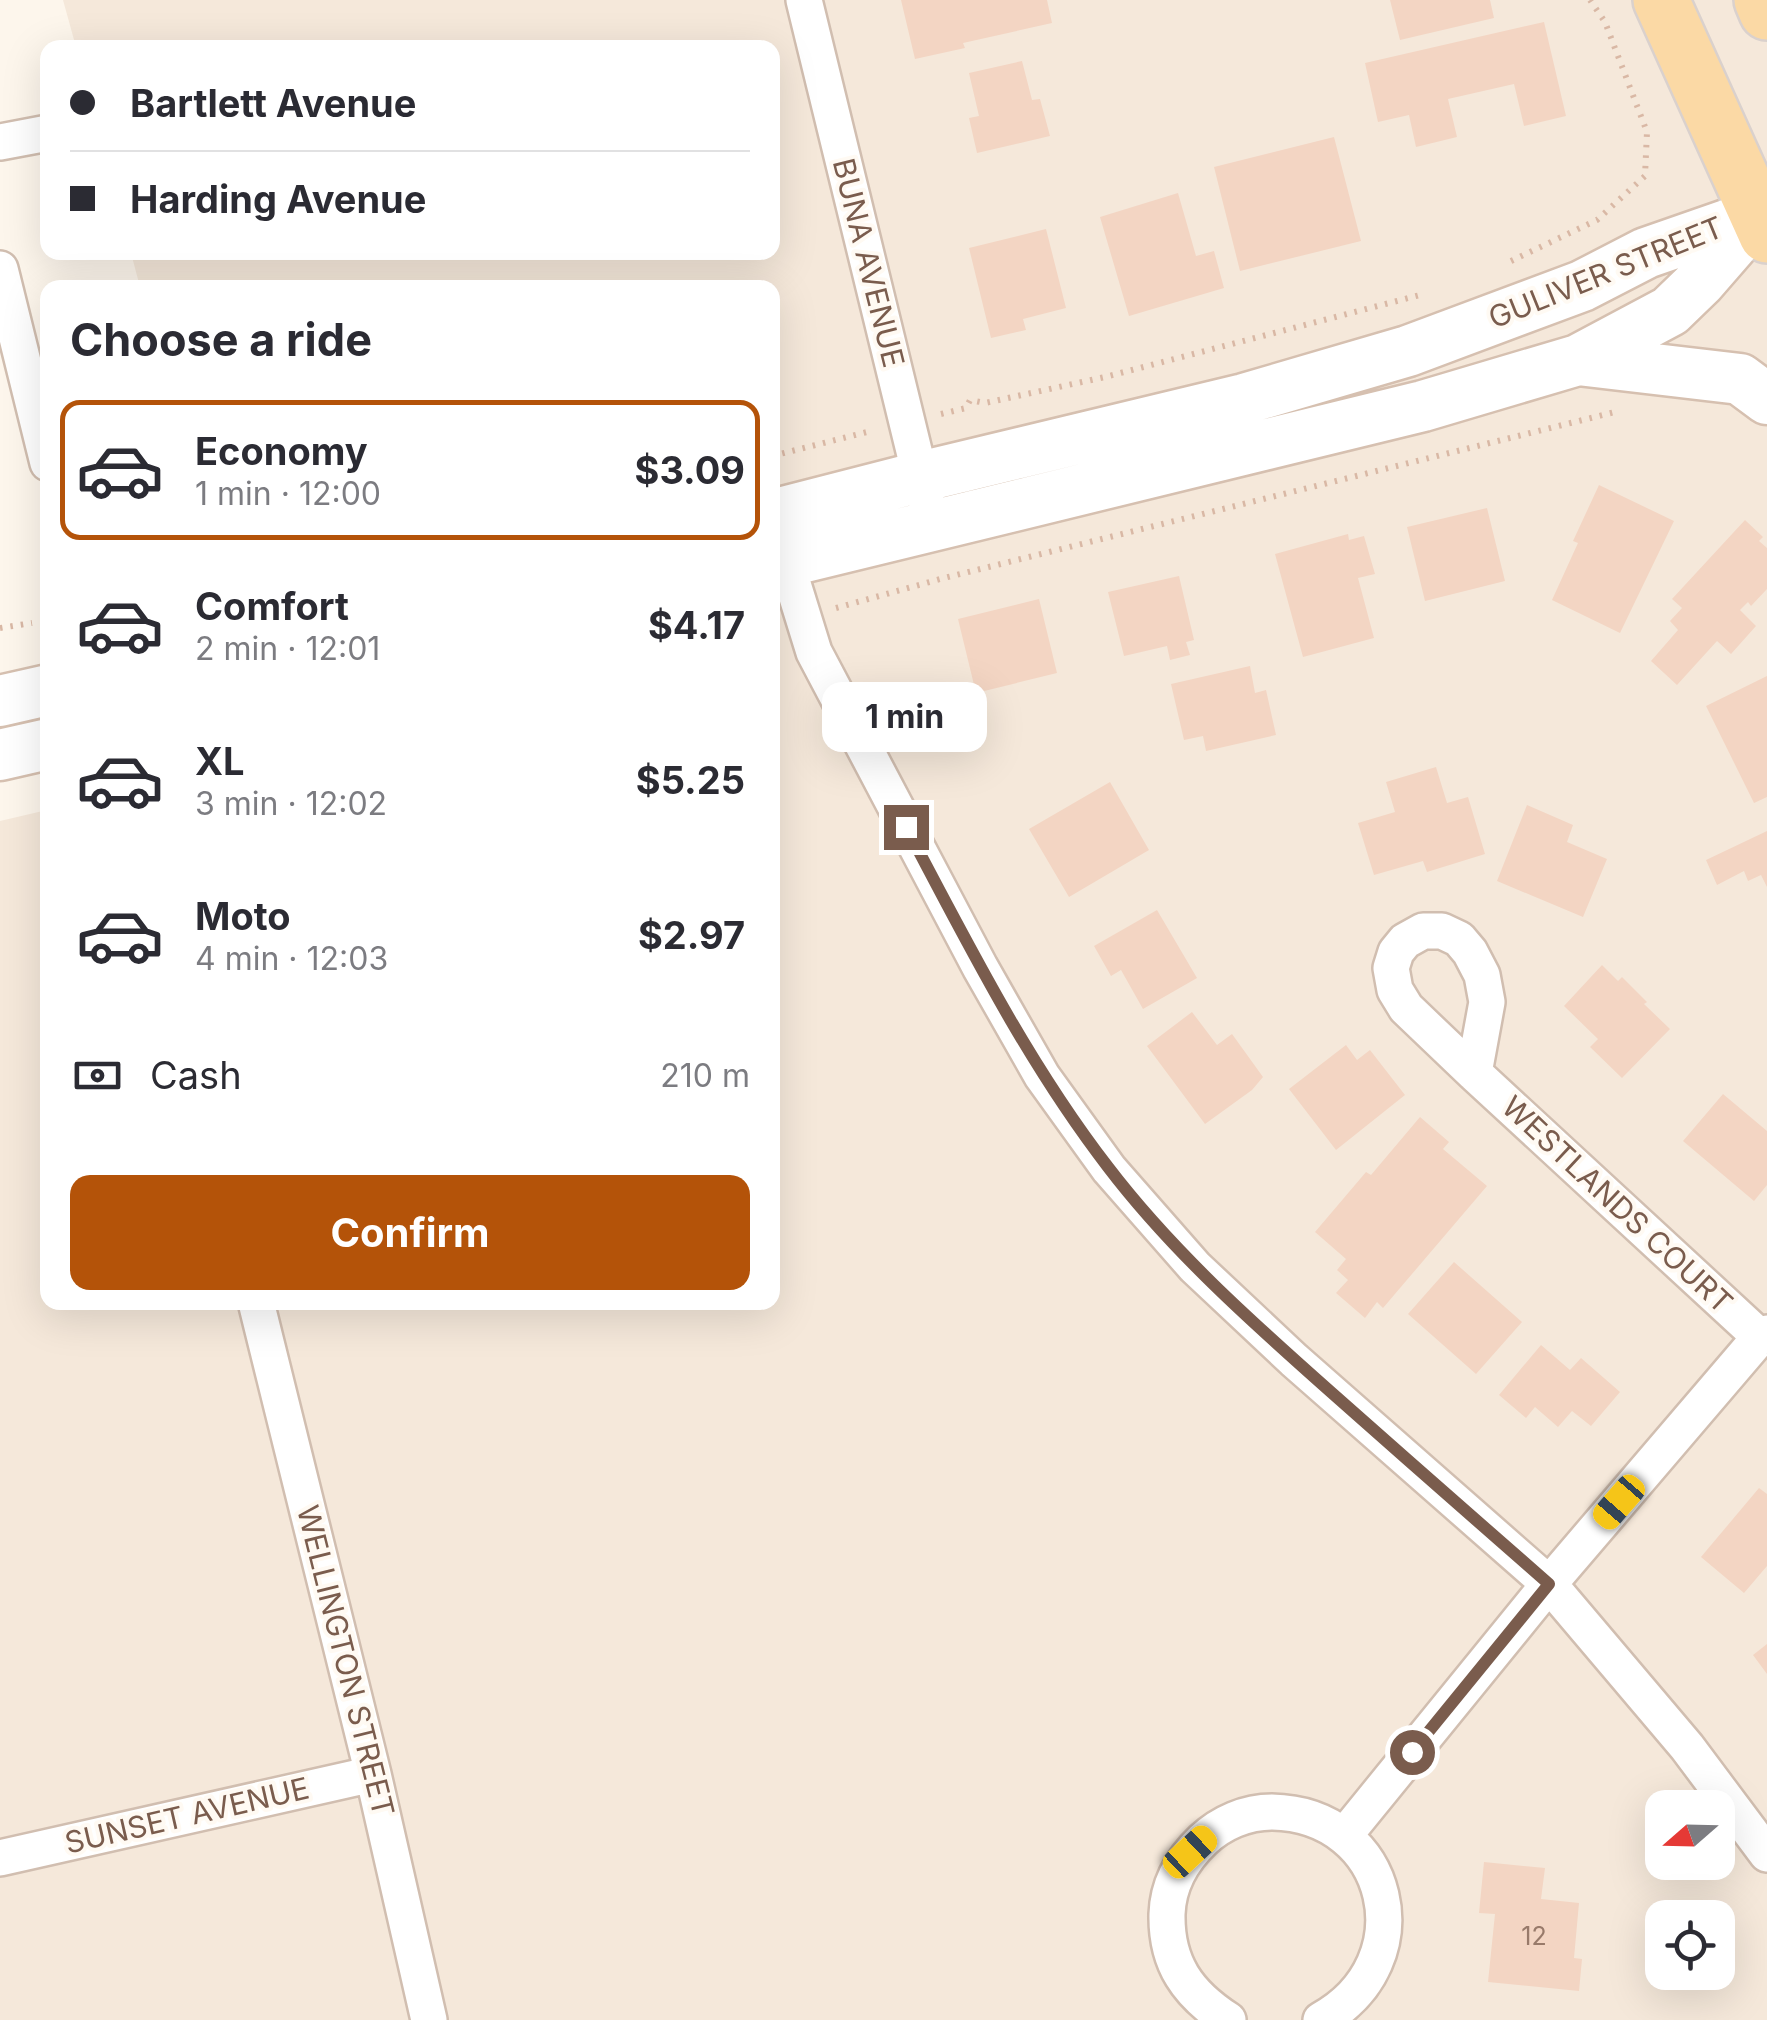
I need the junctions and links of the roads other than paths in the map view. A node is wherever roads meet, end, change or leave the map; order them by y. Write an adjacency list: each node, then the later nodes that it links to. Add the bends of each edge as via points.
1 (804, 0): 12 (street, BUNA AVENUE)
2 (1661, 0): 7 (main road)
3 (1762, 0): 4 (main road)
4 (1767, 12)
5 (40, 135): 6 (street)
6 (0, 142)
7 (1764, 218): 9 (main road, GULIVER STREET, via 1670,311); 12 (main road, GULIVER STREET, via 1646,253 1582,286 1408,350 1244,399)
8 (0, 269): 11 (street)
9 (1578, 360): 10 (main road, via 1740,379); 13 (main road, GULIVER STREET, via 1423,406)
10 (1767, 399)
11 (40, 431)
12 (920, 477): 13 (street, BUNA AVENUE); 14 (main road, GULIVER STREET)
13 (932, 525): 15 (main road, GULIVER STREET)
14 (780, 537)
15 (780, 539)
16 (780, 550): 24 (street, via 814,652 980,967 1042,1076 1109,1169 1194,1267)
17 (40, 692): 18 (main road)
18 (0, 702)
19 (40, 746): 20 (main road)
20 (0, 755)
21 (1474, 1073): 23 (street, WESTLANDS COURT)
22 (258, 1310): 25 (street, WELLINGTON STREET)
23 (1764, 1335): 24 (street)
24 (1549, 1584): 26 (street); 27 (street)
25 (373, 1774): 28 (street, SUNSET AVENUE); 29 (street, WELLINGTON STREET)
26 (1344, 1836): 30 (street, via 1320,1821 1264,1812 1236,1818 1190,1852 1168,1903 1173,1960 1206,2006); 31 (street, via 1377,1882 1383,1939 1360,1990)
27 (1767, 1854)
28 (0, 1858)
29 (429, 2020)
30 (1228, 2020)
31 (1321, 2020)

